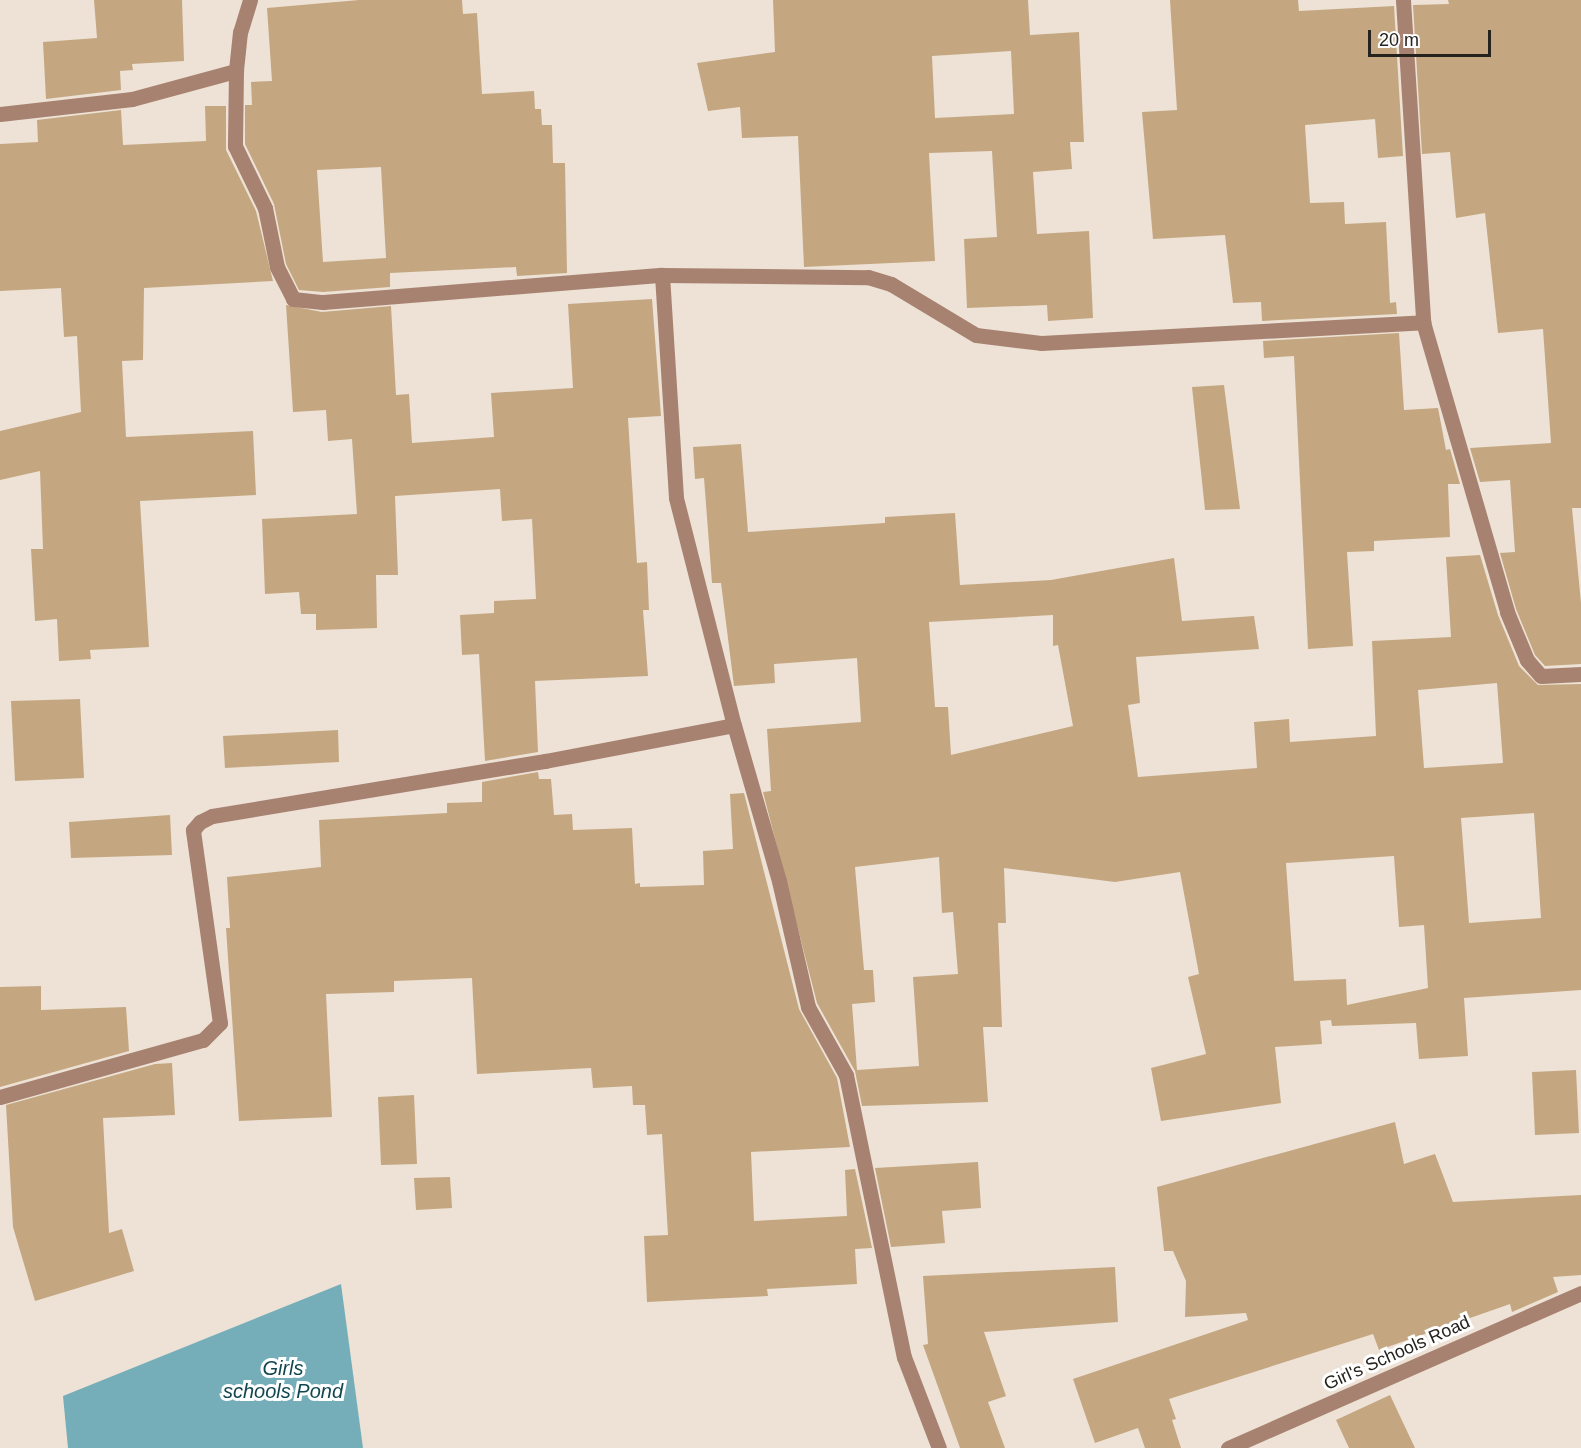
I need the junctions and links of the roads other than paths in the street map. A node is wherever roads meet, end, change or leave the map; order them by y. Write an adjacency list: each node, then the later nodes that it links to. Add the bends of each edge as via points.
1 (250, 0): 3 (street, via 240,32)
2 (1403, 0): 6 (street)
3 (236, 71): 4 (street, via 132,99); 5 (street, via 235,146 265,208 277,267 293,299 323,302)
4 (0, 114)
5 (662, 275): 6 (street, via 868,277 891,284 976,335 1041,343); 8 (street, via 676,498)
6 (1423, 322): 7 (street, via 1507,612 1527,660 1541,676)
7 (1581, 674)
8 (734, 725): 9 (street, via 545,761 212,816 200,822 193,830 220,1023 203,1040); 11 (street, via 779,880 808,1007 846,1075 904,1357)
9 (0, 1097)
10 (1581, 1293): 12 (street, Girl's Schools Road)
11 (939, 1448)
12 (1228, 1448)

